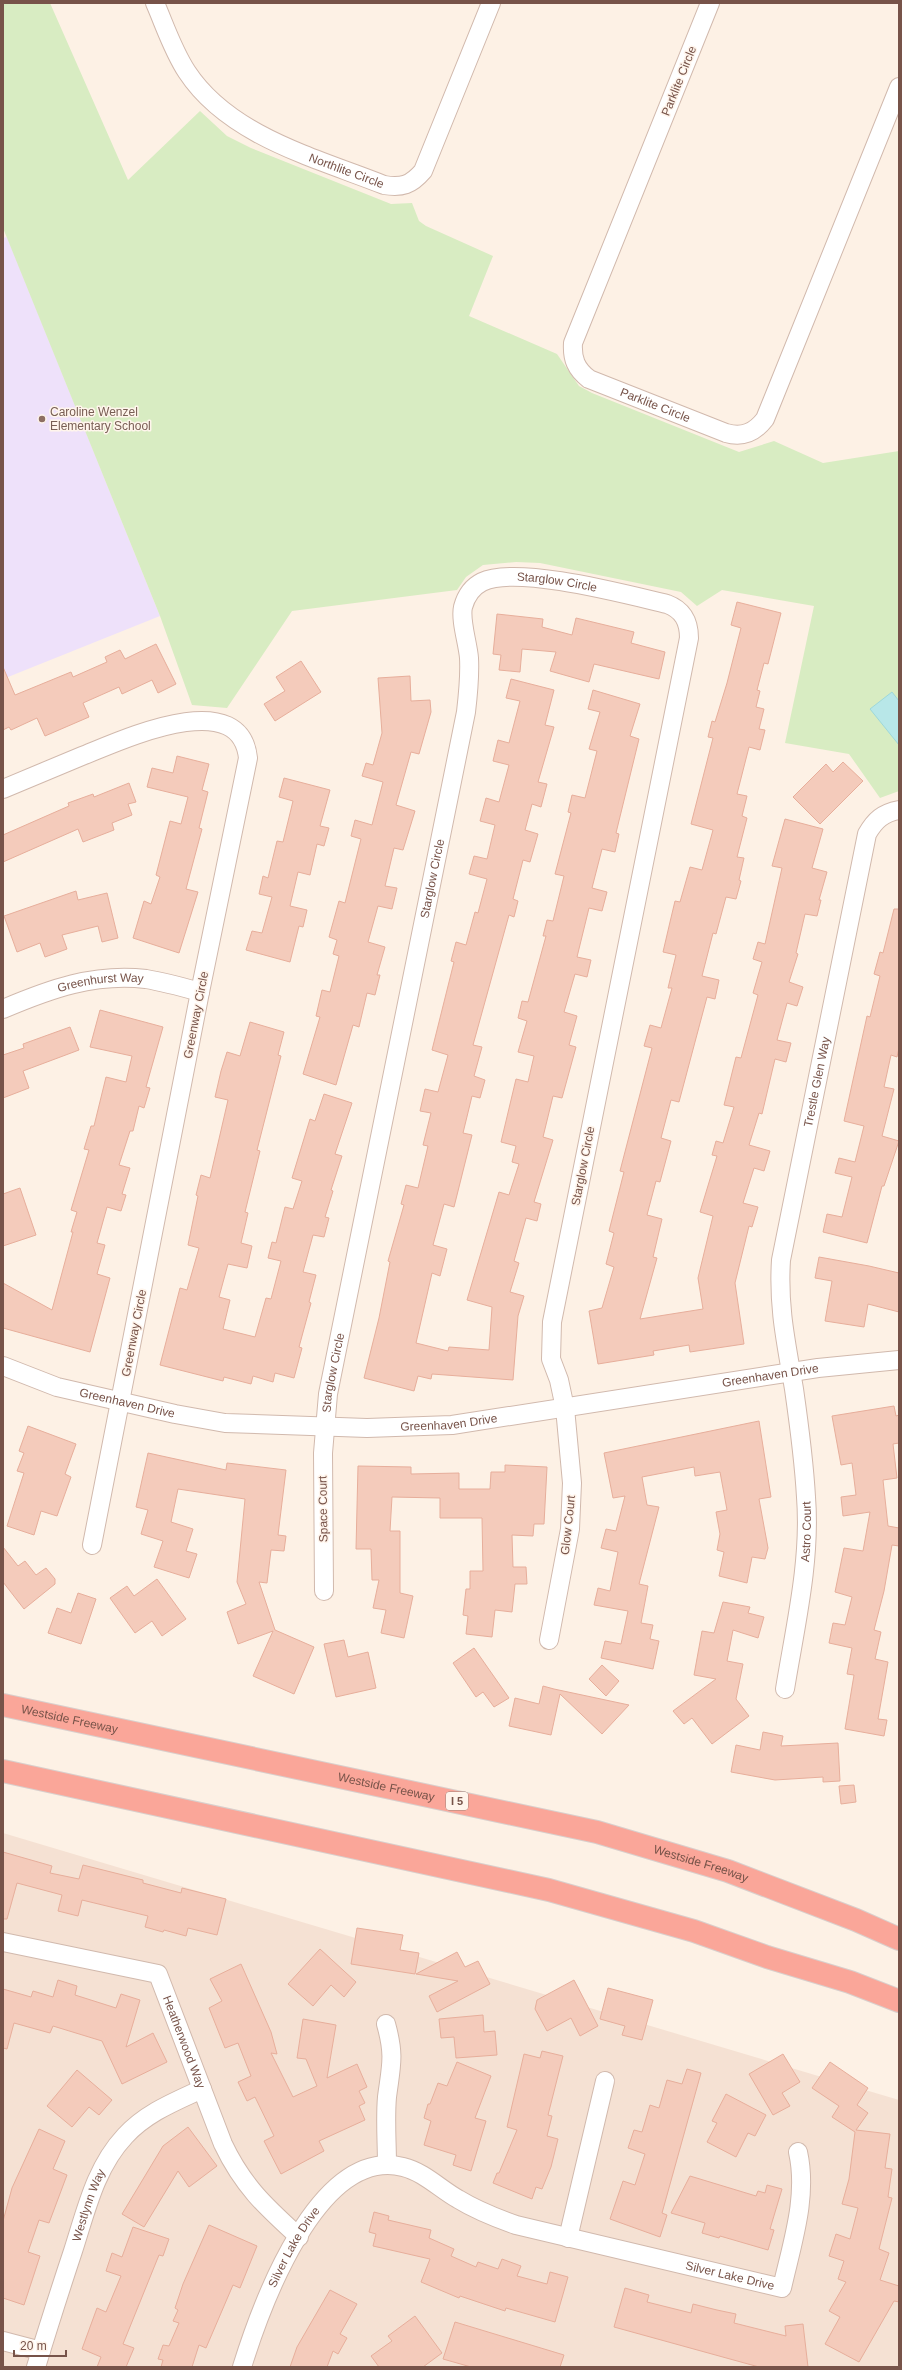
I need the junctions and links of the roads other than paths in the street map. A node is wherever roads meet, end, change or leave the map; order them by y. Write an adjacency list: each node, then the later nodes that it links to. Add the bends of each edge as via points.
1 (155, 3): 2 (street, Northlite Circle, via 187,72 214,104 237,123 384,185 396,187 416,180 423,171)
2 (491, 3)
3 (710, 3): 4 (street, Parklite Circle, via 573,343 574,362 581,373 589,379 726,433 748,434 758,428 765,418)
4 (899, 86)
5 (3, 788): 7 (street, Greenway Circle, via 140,733 175,723 200,721 225,724 242,736 247,746 248,758)
6 (899, 810): 11 (street, Trestle Glen Way, via 878,818 867,834 782,1260 779,1288 781,1317)
7 (200, 992): 8 (street, Greenhurst Way, via 123,977 91,979 64,985); 12 (street, Greenway Circle)
8 (3, 1008)
9 (899, 1360): 11 (street, Greenhaven Drive)
10 (3, 1366): 12 (street, Greenhaven Drive, via 57,1387)
11 (791, 1373): 13 (street, Greenhaven Drive); 18 (street, Astro Court, via 806,1497 807,1526)
12 (121, 1402): 14 (street, Greenhaven Drive, via 225,1423); 15 (street, Greenway Circle)
13 (565, 1408): 14 (street, Greenhaven Drive, via 452,1425); 14 (street, Starglow Circle, via 551,1359 554,1306 688,645 689,627 684,616 668,604 560,581 502,578 482,582 472,588 462,609 469,658 466,712 328,1394); 17 (street, Glow Court, via 572,1483 570,1529)
14 (325, 1428): 16 (street, Space Court)
15 (92, 1545)
16 (324, 1590)
17 (549, 1640)
18 (785, 1689)
19 (3, 1706): 21 (highway, Westside Freeway / I 5, via 597,1832 728,1871)
20 (3, 1771): 23 (highway, via 549,1890 694,1931 767,1957 850,1982)
21 (899, 1939)
22 (3, 1942): 26 (street, Heatherwood Way, via 158,1974)
23 (899, 2001)
24 (386, 2024): 28 (street, via 392,2045 393,2064 387,2098)
25 (605, 2081): 30 (street)
26 (202, 2089): 29 (street, Heatherwood Way, via 223,2144 237,2171 265,2206); 32 (street, Westlynn Way, via 144,2118 108,2157 91,2194)
27 (798, 2152): 30 (street, Silver Lake Drive, via 803,2192 782,2288)
28 (387, 2165): 29 (street, Silver Lake Drive, via 373,2166 354,2173 339,2183); 30 (street, Silver Lake Drive, via 416,2172 457,2199 488,2215)
29 (299, 2237): 33 (street, Silver Lake Drive, via 285,2259 265,2301)
30 (568, 2238)
31 (3, 2341): 32 (street)
32 (38, 2359)
33 (242, 2367)

